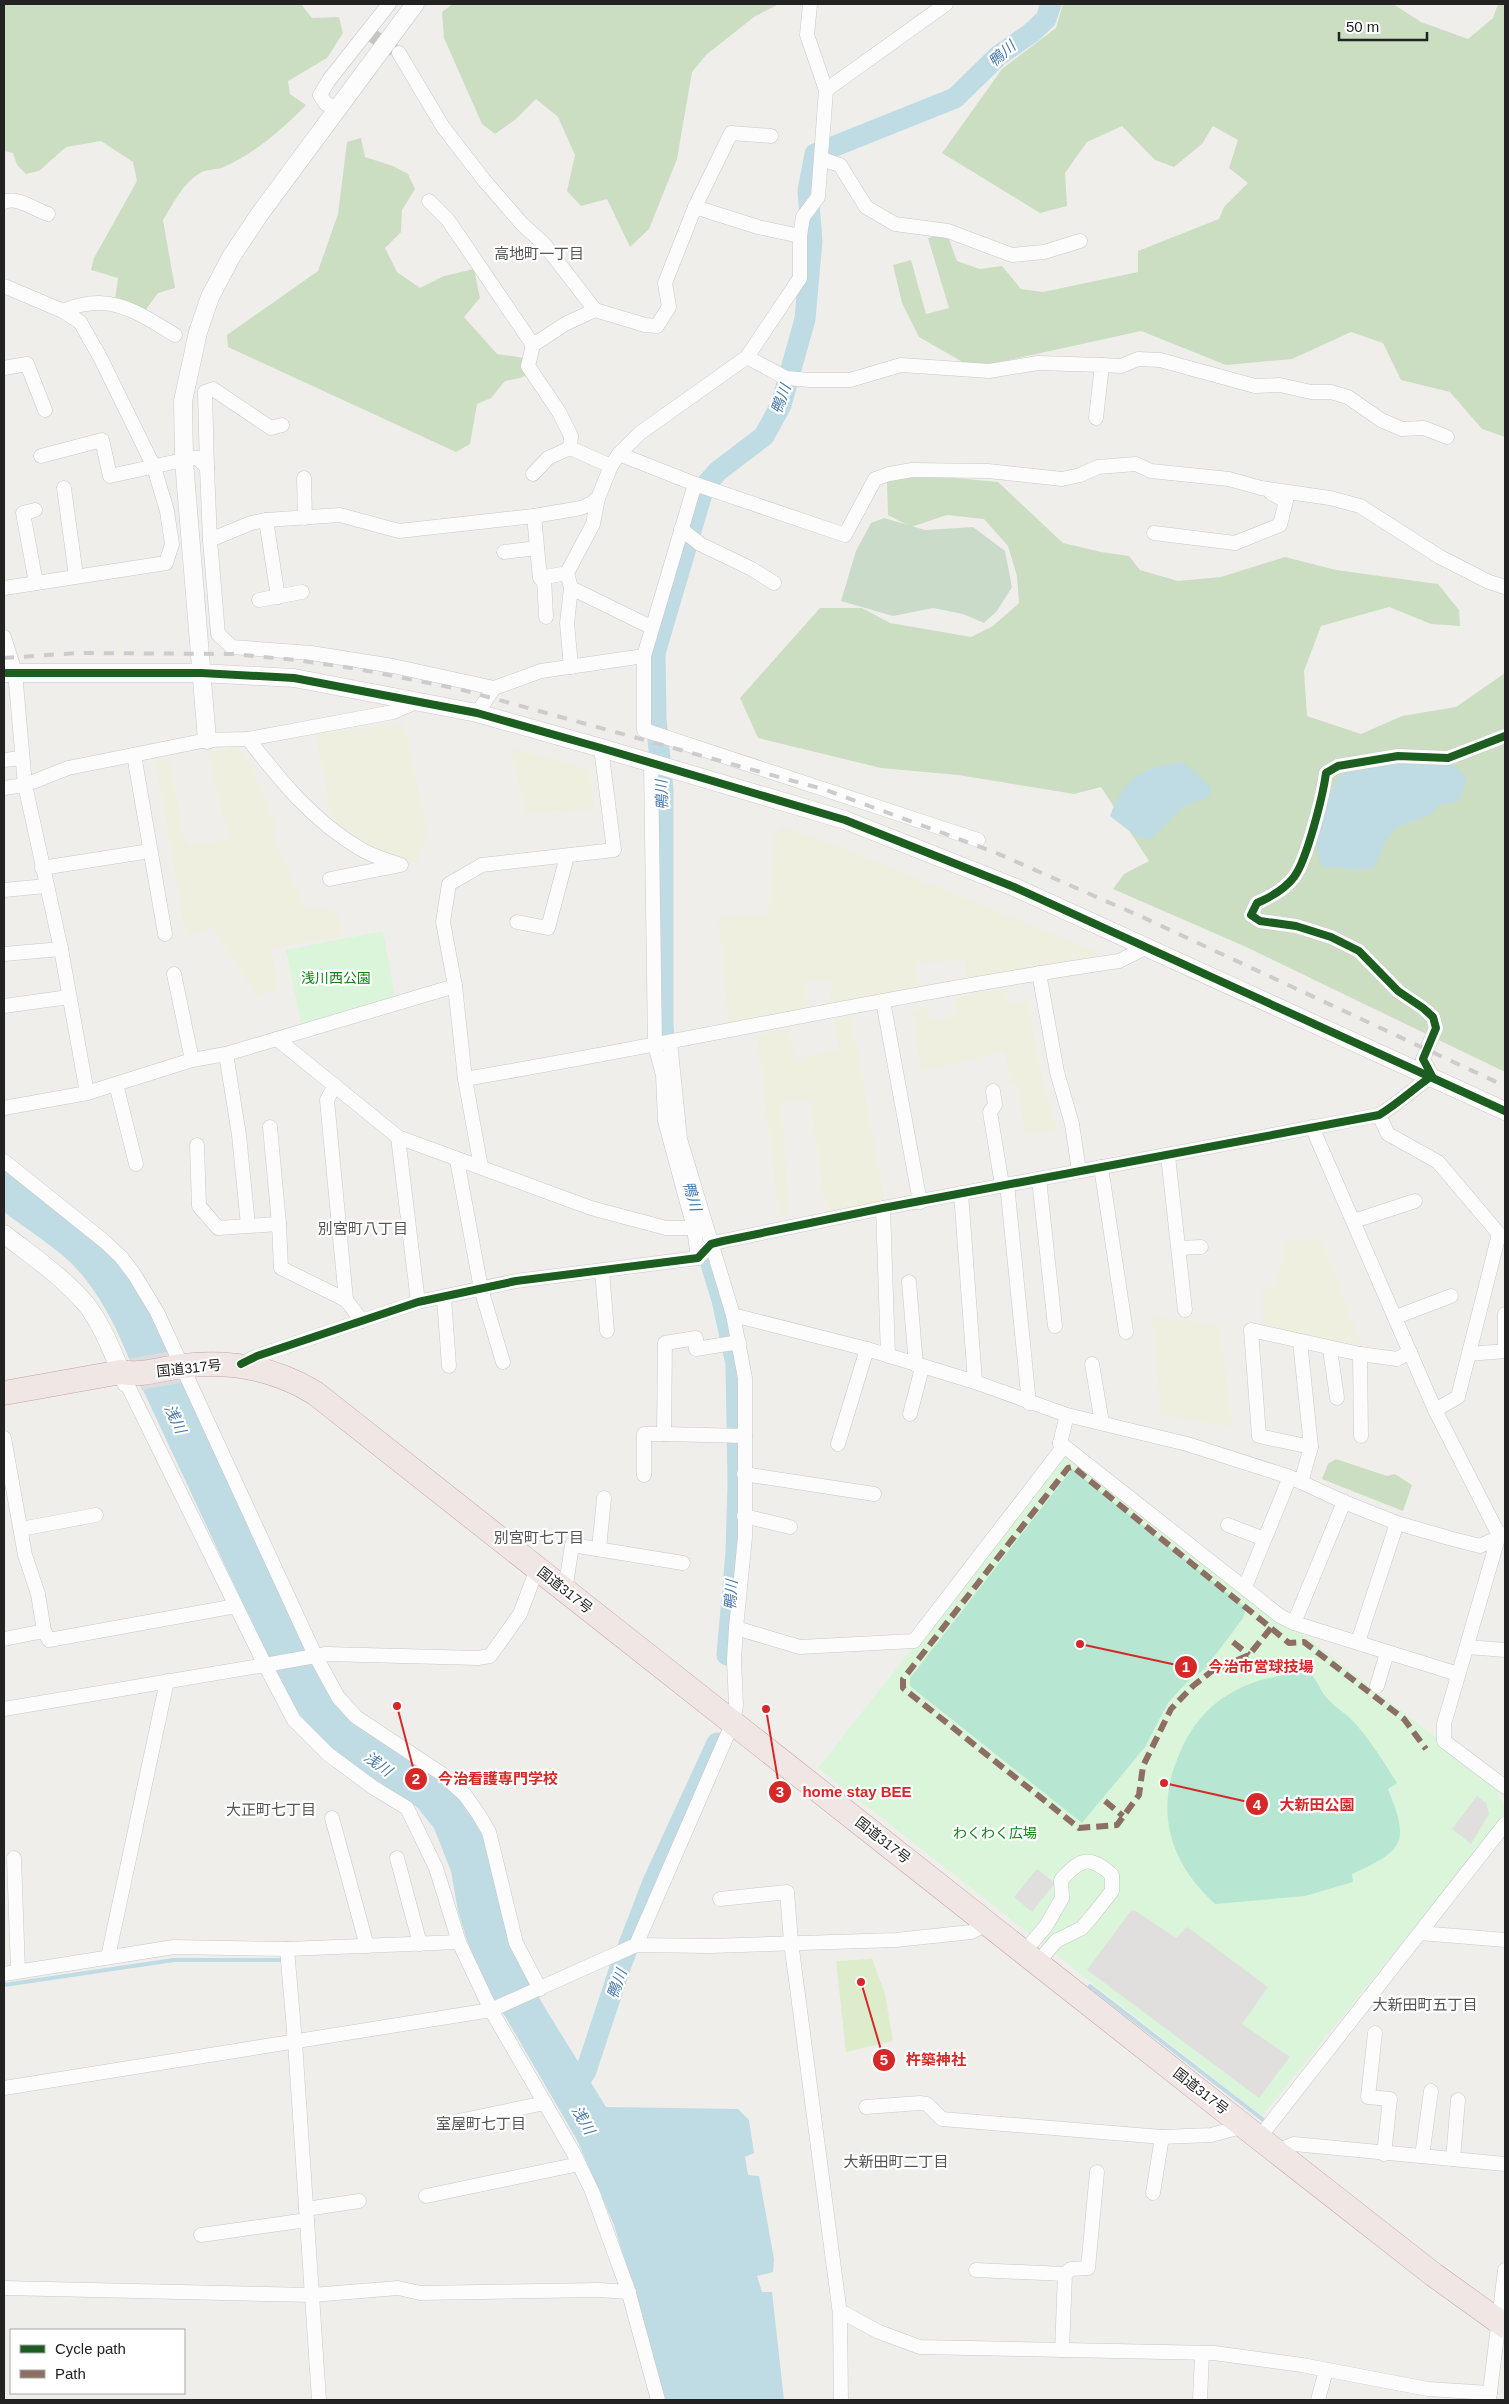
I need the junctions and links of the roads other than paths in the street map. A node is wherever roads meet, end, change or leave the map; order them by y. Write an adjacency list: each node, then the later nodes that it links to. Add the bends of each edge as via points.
1 (389, 4): 7 (street, via 320,95 326,104)
2 (415, 4): 7 (street)
3 (810, 4): 6 (street, via 807,35)
4 (946, 4): 6 (street)
5 (398, 53): 17 (street, via 443,127 484,180 544,244)
6 (826, 90): 9 (street)
7 (340, 108): 31 (street, via 259,215 210,297 198,332 183,401)
8 (771, 136): 12 (street, via 731,133)
9 (821, 159): 14 (street, via 818,197 803,217); 15 (street, via 840,164 866,207 896,224 948,231 1012,254 1044,252)
10 (429, 201): 20 (street, via 448,220)
11 (4, 202): 13 (street, via 24,203)
12 (695, 207): 14 (street); 17 (street, via 665,283 670,307 657,326 645,326)
13 (48, 214)
14 (800, 236): 21 (street, via 800,278)
15 (1080, 241)
16 (4, 286): 18 (street)
17 (596, 310): 20 (street, via 565,324)
18 (63, 311): 19 (street, via 79,304 112,304 132,309); 32 (street, via 80,322)
19 (175, 335)
20 (533, 345): 28 (street, via 528,366 559,412 571,436)
21 (747, 357): 22 (street, via 786,378 810,380 850,380 901,365 989,371 1038,363); 30 (street, via 640,433)
22 (1102, 365): 25 (street); 27 (street, via 1121,366 1138,359 1160,360 1255,386 1280,385 1311,392 1331,392 1348,397 1381,420 1402,429 1424,428)
23 (4, 368): 24 (street, via 27,364)
24 (45, 410)
25 (1096, 418)
26 (282, 426): 33 (street, via 272,428 214,389 205,392)
27 (1447, 437)
28 (570, 448): 30 (street); 34 (street, via 548,458)
29 (41, 456): 32 (street, via 102,440 110,476)
30 (615, 460): 36 (street); 39 (street)
31 (184, 461): 32 (street); 33 (street, via 198,458); 66 (street)
32 (154, 467): 50 (street, via 167,511 172,544 166,563)
33 (207, 468): 46 (street)
34 (534, 474)
35 (304, 478): 42 (street)
36 (695, 484): 38 (street, via 845,535 875,480 912,470 988,471 1062,479 1080,476 1098,467 1136,464 1151,471 1229,479); 44 (street)
37 (64, 488): 50 (street)
38 (1261, 488): 45 (street, via 1286,501 1280,525 1262,534 1236,543); 54 (street, via 1330,498 1360,506 1440,557)
39 (598, 498): 41 (street, via 581,508); 49 (street, via 593,524)
40 (35, 510): 52 (street, via 23,513)
41 (534, 516): 42 (street, via 399,531 340,515); 47 (street)
42 (305, 518): 43 (street)
43 (266, 520): 46 (street, via 250,523); 58 (street)
44 (684, 530): 53 (street, via 700,544); 61 (street)
45 (1154, 533)
46 (210, 540): 67 (street, via 218,634 232,648 311,653 393,666)
47 (537, 548): 48 (street); 51 (street, via 540,578)
48 (504, 552)
49 (567, 573): 51 (street); 56 (street)
50 (76, 576): 52 (street)
51 (544, 577): 60 (street)
52 (36, 583): 55 (street)
53 (774, 583)
54 (1505, 587)
55 (4, 588)
56 (571, 588): 61 (street); 64 (street, via 567,623)
57 (302, 592): 58 (street)
58 (278, 597): 59 (street)
59 (259, 600)
60 (546, 617)
61 (651, 627): 63 (street)
62 (4, 637): 65 (street)
63 (644, 656): 64 (street); 80 (street, via 644,730)
64 (571, 667): 67 (street, via 541,671)
65 (10, 673): 66 (street); 75 (street)
66 (201, 673): 68 (street, via 294,678); 72 (street)
67 (494, 688): 69 (street)
68 (416, 702): 69 (street); 71 (street, via 393,712)
69 (477, 713): 73 (street)
70 (1505, 736): 103 (street, via 1448,758 1398,756 1338,766 1326,773 1304,856 1295,876 1275,895 1257,903 1252,915 1260,922 1296,926 1332,937 1359,951 1398,991 1423,1008 1433,1017 1436,1028 1423,1058)
71 (248, 739): 72 (street); 84 (street, via 311,814 360,849 401,865)
72 (207, 740): 74 (street)
73 (601, 748): 77 (street); 82 (street, via 614,850)
74 (134, 755): 78 (street, via 68,768); 81 (street)
75 (22, 758): 76 (street); 78 (street)
76 (4, 760)
77 (651, 763): 89 (street, via 845,820 1014,887); 100 (street)
78 (25, 785): 79 (street); 83 (street)
79 (4, 788)
80 (978, 840)
81 (150, 851): 83 (street); 88 (street)
82 (566, 856): 87 (street, via 548,928); 94 (street, via 482,865 449,884 443,922)
83 (42, 868): 85 (street)
84 (330, 880)
85 (46, 886): 86 (street); 90 (street)
86 (4, 890)
87 (517, 922)
88 (165, 934)
89 (1145, 948): 92 (street, via 1119,961); 103 (street)
90 (60, 949): 91 (street); 95 (street)
91 (4, 954)
92 (1039, 973): 96 (street); 122 (street)
93 (174, 974): 102 (street)
94 (455, 986): 98 (street); 104 (street)
95 (69, 997): 97 (street); 108 (street)
96 (883, 1001): 99 (street); 127 (street)
97 (4, 1006)
98 (278, 1039): 101 (street); 106 (street)
99 (670, 1042): 100 (street); 132 (street, via 680,1139)
100 (656, 1045): 104 (street); 132 (street, via 663,1075 665,1121)
101 (226, 1054): 102 (street); 131 (street, via 239,1135)
102 (192, 1060): 105 (street)
103 (1432, 1076): 110 (street); 111 (street)
104 (465, 1079): 120 (street)
105 (116, 1084): 108 (street); 119 (street)
106 (335, 1085): 114 (street); 143 (street, via 327,1100)
107 (993, 1092): 124 (street, via 995,1105 990,1112)
108 (87, 1093): 109 (street)
109 (4, 1108)
110 (1505, 1111)
111 (1380, 1115): 113 (street); 159 (street, via 1388,1134 1438,1162 1500,1234)
112 (270, 1127): 130 (street)
113 (1312, 1127): 116 (street); 129 (street)
114 (398, 1137): 117 (street); 144 (street)
115 (197, 1145): 131 (street, via 199,1206 218,1228)
116 (1168, 1156): 121 (street); 136 (street)
117 (457, 1160): 120 (street); 140 (street)
118 (4, 1161): 164 (street, via 121,1257 157,1312)
119 (136, 1164)
120 (480, 1167): 132 (street, via 591,1208 666,1228)
121 (1101, 1167): 122 (street); 152 (street)
122 (1079, 1171): 123 (street)
123 (1039, 1179): 124 (street); 150 (street)
124 (1005, 1185): 125 (street); 171 (street)
125 (961, 1193): 127 (street); 168 (street)
126 (1415, 1201): 129 (street)
127 (920, 1202): 128 (street)
128 (883, 1208): 134 (street); 160 (street)
129 (1354, 1221): 148 (street)
130 (279, 1224): 131 (street); 143 (street, via 281,1268)
131 (248, 1225)
132 (700, 1228): 134 (street); 137 (street)
133 (4, 1234): 167 (street, via 63,1280 86,1305)
134 (711, 1244): 137 (street); 147 (street)
135 (1201, 1247): 136 (street)
136 (1179, 1248): 145 (street)
137 (698, 1258): 138 (street)
138 (602, 1271): 140 (street, via 516,1281); 151 (street)
139 (909, 1282): 166 (street)
140 (481, 1289): 142 (street); 161 (street)
141 (1451, 1296): 148 (street)
142 (444, 1298): 144 (street); 165 (street)
143 (346, 1300): 149 (street)
144 (418, 1302): 149 (street)
145 (1185, 1310)
146 (1505, 1314): 159 (street, via 1504,1351)
147 (733, 1315): 154 (street); 155 (street)
148 (1396, 1317): 157 (street)
149 (362, 1321): 162 (street)
150 (1055, 1326)
151 (607, 1331)
152 (1126, 1332)
153 (1300, 1341): 156 (street); 183 (street); 183 (street, via 1251,1330 1259,1436)
154 (739, 1342): 177 (street, via 696,1349 696,1338 665,1343); 178 (street, via 745,1378)
155 (867, 1349): 160 (street); 182 (street)
156 (1330, 1349): 158 (street); 170 (street)
157 (1410, 1352): 158 (street, via 1397,1359); 173 (street)
158 (1360, 1354): 179 (street)
159 (1469, 1354): 173 (street, via 1458,1397)
160 (888, 1356): 166 (street)
161 (503, 1362)
162 (241, 1364): 164 (highway, 国道317号); 200 (highway, 国道317号, via 294,1380 315,1393)
163 (1092, 1364): 176 (street)
164 (179, 1366): 167 (highway, 国道317号); 212 (street)
165 (449, 1366)
166 (919, 1367): 168 (street); 174 (street)
167 (128, 1377): 169 (highway, 国道317号); 172 (highway, 国道317号); 203 (street)
168 (975, 1382): 171 (street)
169 (4, 1393)
170 (1337, 1398)
171 (1030, 1403): 175 (street)
172 (4, 1407)
173 (1435, 1410): 196 (street)
174 (910, 1414)
175 (1067, 1416): 176 (street); 181 (street)
176 (1102, 1423): 186 (street, via 1186,1444)
177 (664, 1434): 178 (street); 185 (street, via 644,1434)
178 (745, 1436): 184 (street)
179 (1361, 1436)
180 (4, 1438): 195 (street)
181 (1060, 1443): 201 (street); 205 (street, via 1061,1450 914,1642 800,1647)
182 (838, 1444)
183 (1310, 1447): 186 (street)
184 (744, 1474): 187 (street); 191 (street)
185 (644, 1475)
186 (1295, 1479): 189 (street); 197 (street)
187 (874, 1494)
188 (604, 1498): 198 (street)
189 (1344, 1502): 192 (street); 204 (street)
190 (96, 1514): 195 (street)
191 (744, 1516): 194 (street); 205 (street)
192 (1397, 1522): 196 (street, via 1480,1546); 208 (street)
193 (1228, 1525): 197 (street)
194 (790, 1527)
195 (21, 1528): 206 (street)
196 (1502, 1535): 209 (street)
197 (1264, 1540): 201 (street)
198 (599, 1549): 199 (street); 202 (street, via 572,1545)
199 (683, 1563)
200 (537, 1569): 202 (highway, 国道317号); 212 (street, via 520,1614 490,1656)
201 (1244, 1587): 204 (street)
202 (565, 1591): 218 (highway, 国道317号)
203 (236, 1606): 206 (street, via 49,1640); 213 (street)
204 (1294, 1623): 208 (street)
205 (736, 1628): 218 (street)
206 (44, 1631): 207 (street)
207 (4, 1639)
208 (1358, 1642): 211 (street)
209 (1467, 1647): 210 (street); 214 (street)
210 (1505, 1650)
211 (1387, 1653): 214 (street); 216 (street)
212 (312, 1656): 213 (street); 238 (street, via 338,1697 356,1717 442,1774 465,1795 479,1815 489,1832 516,1943)
213 (267, 1664): 215 (street); 228 (street, via 294,1720 321,1748 407,1808 436,1868)
214 (1458, 1674): 219 (street, via 1444,1724 1444,1742)
215 (167, 1681): 217 (street); 234 (street)
216 (1377, 1686)
217 (4, 1709)
218 (733, 1722): 225 (highway, 国道317号); 231 (street)
219 (1505, 1787)
220 (332, 1818): 232 (street)
221 (1505, 1824): 226 (street)
222 (14, 1858): 236 (street)
223 (397, 1858): 230 (street)
224 (720, 1899): 229 (street, via 787,1892)
225 (988, 1923): 229 (street, via 971,1932 896,1940); 235 (highway, 国道317号)
226 (1420, 1933): 227 (street); 249 (street)
227 (1505, 1940)
228 (459, 1942): 230 (street); 239 (street)
229 (791, 1942): 231 (street); 267 (street)
230 (420, 1944): 232 (street)
231 (636, 1945): 238 (street)
232 (367, 1946): 233 (street)
233 (287, 1949): 234 (street, via 174,1947); 241 (street)
234 (108, 1957): 236 (street)
235 (1031, 1957): 235 (street, via 1062,1898 1060,1880 1076,1864 1086,1860 1101,1865 1112,1875 1112,1891 1082,1928); 249 (highway, 国道317号)
236 (18, 1971): 237 (street)
237 (4, 1974)
238 (538, 1991): 239 (street)
239 (495, 2009): 241 (street); 245 (street)
240 (1376, 2033): 250 (street, via 1368,2097 1390,2099)
241 (295, 2042): 242 (street); 259 (street)
242 (4, 2088)
243 (1431, 2090): 251 (street)
244 (1458, 2100): 252 (street)
245 (545, 2103): 247 (street); 253 (street)
246 (866, 2107): 248 (street, via 920,2103 927,2104 942,2119)
247 (449, 2123)
248 (1162, 2137): 249 (street); 256 (street)
249 (1261, 2138): 250 (street); 268 (highway, 国道317号, via 1434,2275)
250 (1384, 2154): 251 (street)
251 (1422, 2156): 252 (street)
252 (1453, 2159): 254 (street)
253 (579, 2164): 257 (street); 265 (street)
254 (1505, 2164)
255 (1097, 2172): 263 (street, via 1088,2268 1071,2269)
256 (1153, 2193)
257 (426, 2196)
258 (359, 2201): 259 (street)
259 (307, 2214): 260 (street); 266 (street)
260 (201, 2235)
261 (976, 2270): 263 (street)
262 (1505, 2270): 268 (street)
263 (1065, 2274): 269 (street)
264 (4, 2288): 266 (street)
265 (629, 2292): 266 (street, via 420,2293 398,2288); 274 (street)
266 (312, 2295): 273 (street)
267 (840, 2311): 269 (street, via 878,2332 920,2347); 275 (street)
268 (1502, 2324): 272 (street)
269 (1062, 2350): 270 (street)
270 (1202, 2353): 271 (street); 276 (street)
271 (1326, 2370): 272 (street); 277 (street)
272 (1490, 2397)
273 (319, 2400)
274 (658, 2400)
275 (842, 2400)
276 (1200, 2400)
277 (1318, 2400)

